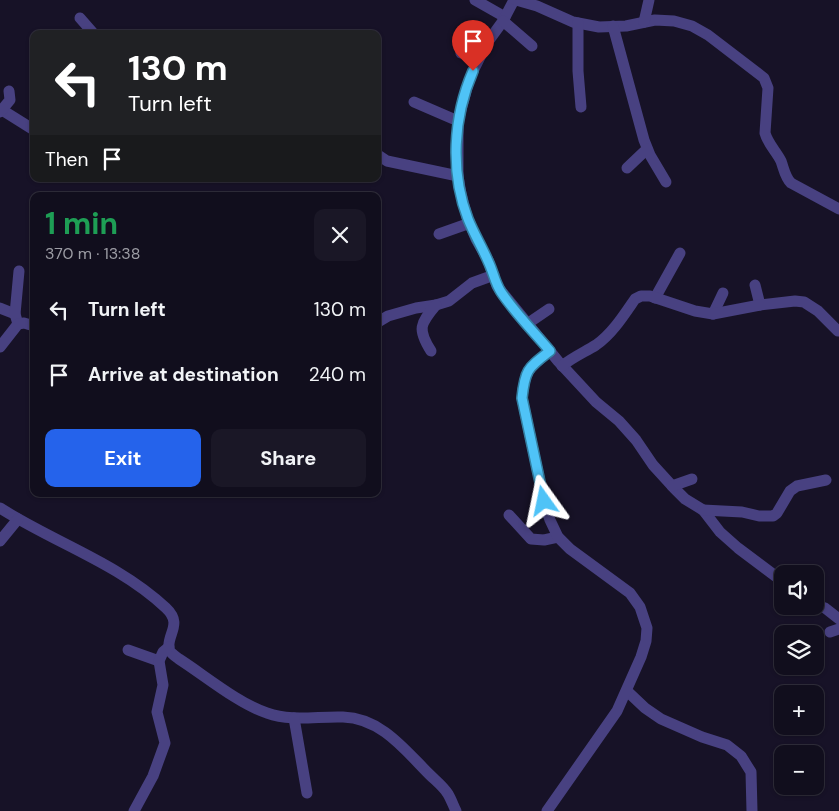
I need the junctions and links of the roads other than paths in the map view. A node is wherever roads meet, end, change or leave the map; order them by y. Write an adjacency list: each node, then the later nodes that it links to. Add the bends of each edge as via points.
1 (476, 0): 5 (street)
2 (515, 0): 5 (street); 7 (street)
3 (649, 0): 6 (street)
4 (80, 18): 9 (street)
5 (504, 19): 10 (street); 11 (street)
6 (644, 22): 8 (street); 24 (street, via 674,20 692,26 764,78 768,88 766,138 787,179)
7 (578, 23): 8 (street); 15 (street)
8 (613, 26): 19 (street)
9 (90, 30)
10 (532, 46)
11 (483, 51): 12 (street, via 466,44); 17 (street, via 468,84)
12 (461, 53)
13 (9, 91): 16 (street, via 10,100)
14 (414, 102): 17 (street)
15 (580, 107)
16 (1, 111): 18 (street)
17 (458, 121): 22 (street)
18 (30, 128)
19 (647, 149): 21 (street); 23 (street)
20 (381, 158): 22 (street, via 386,162)
21 (627, 168)
22 (458, 176): 25 (street)
23 (666, 182)
24 (839, 209)
25 (470, 224): 26 (street); 29 (street)
26 (439, 234)
27 (680, 253): 32 (street)
28 (19, 271): 38 (street)
29 (494, 275): 33 (street, via 472,283 449,301); 40 (street, via 502,294)
30 (755, 285): 34 (street)
31 (723, 292): 37 (street)
32 (656, 298): 37 (street); 46 (street, via 641,296 635,299 606,337)
33 (436, 305): 39 (street); 44 (street, via 422,327 423,338)
34 (760, 305): 37 (street); 42 (street, via 804,302 818,311)
35 (0, 308): 38 (street)
36 (549, 309): 40 (street)
37 (714, 314)
38 (17, 319): 41 (street); 43 (street)
39 (381, 320)
40 (527, 324): 45 (street)
41 (30, 325)
42 (838, 332)
43 (0, 347)
44 (431, 351)
45 (550, 351): 46 (street); 54 (street, via 530,367 522,398 544,501)
46 (562, 366): 49 (street, via 619,421)
47 (692, 479): 49 (street)
48 (826, 480): 51 (street, via 797,486 773,516)
49 (672, 486): 51 (street)
50 (0, 508): 53 (street)
51 (703, 510): 56 (street, via 720,532)
52 (510, 515): 54 (street, via 531,539)
53 (18, 519): 55 (street); 59 (street, via 108,565 167,609 174,622)
54 (558, 537): 62 (street, via 630,594 640,607 646,641)
55 (0, 541)
56 (774, 575)
57 (824, 608): 58 (street)
58 (839, 619)
59 (169, 647): 61 (street); 63 (street, via 178,659 250,706 267,714)
60 (128, 650): 61 (street)
61 (159, 661): 65 (street, via 163,685 157,712 165,743 153,776)
62 (626, 691): 67 (street, via 617,711); 68 (street, via 661,719 727,745 741,756 752,777)
63 (294, 718): 64 (street); 66 (street, via 345,716 373,725 419,762 449,795)
64 (307, 793)
65 (134, 811)
66 (456, 811)
67 (547, 811)
68 (752, 811)

